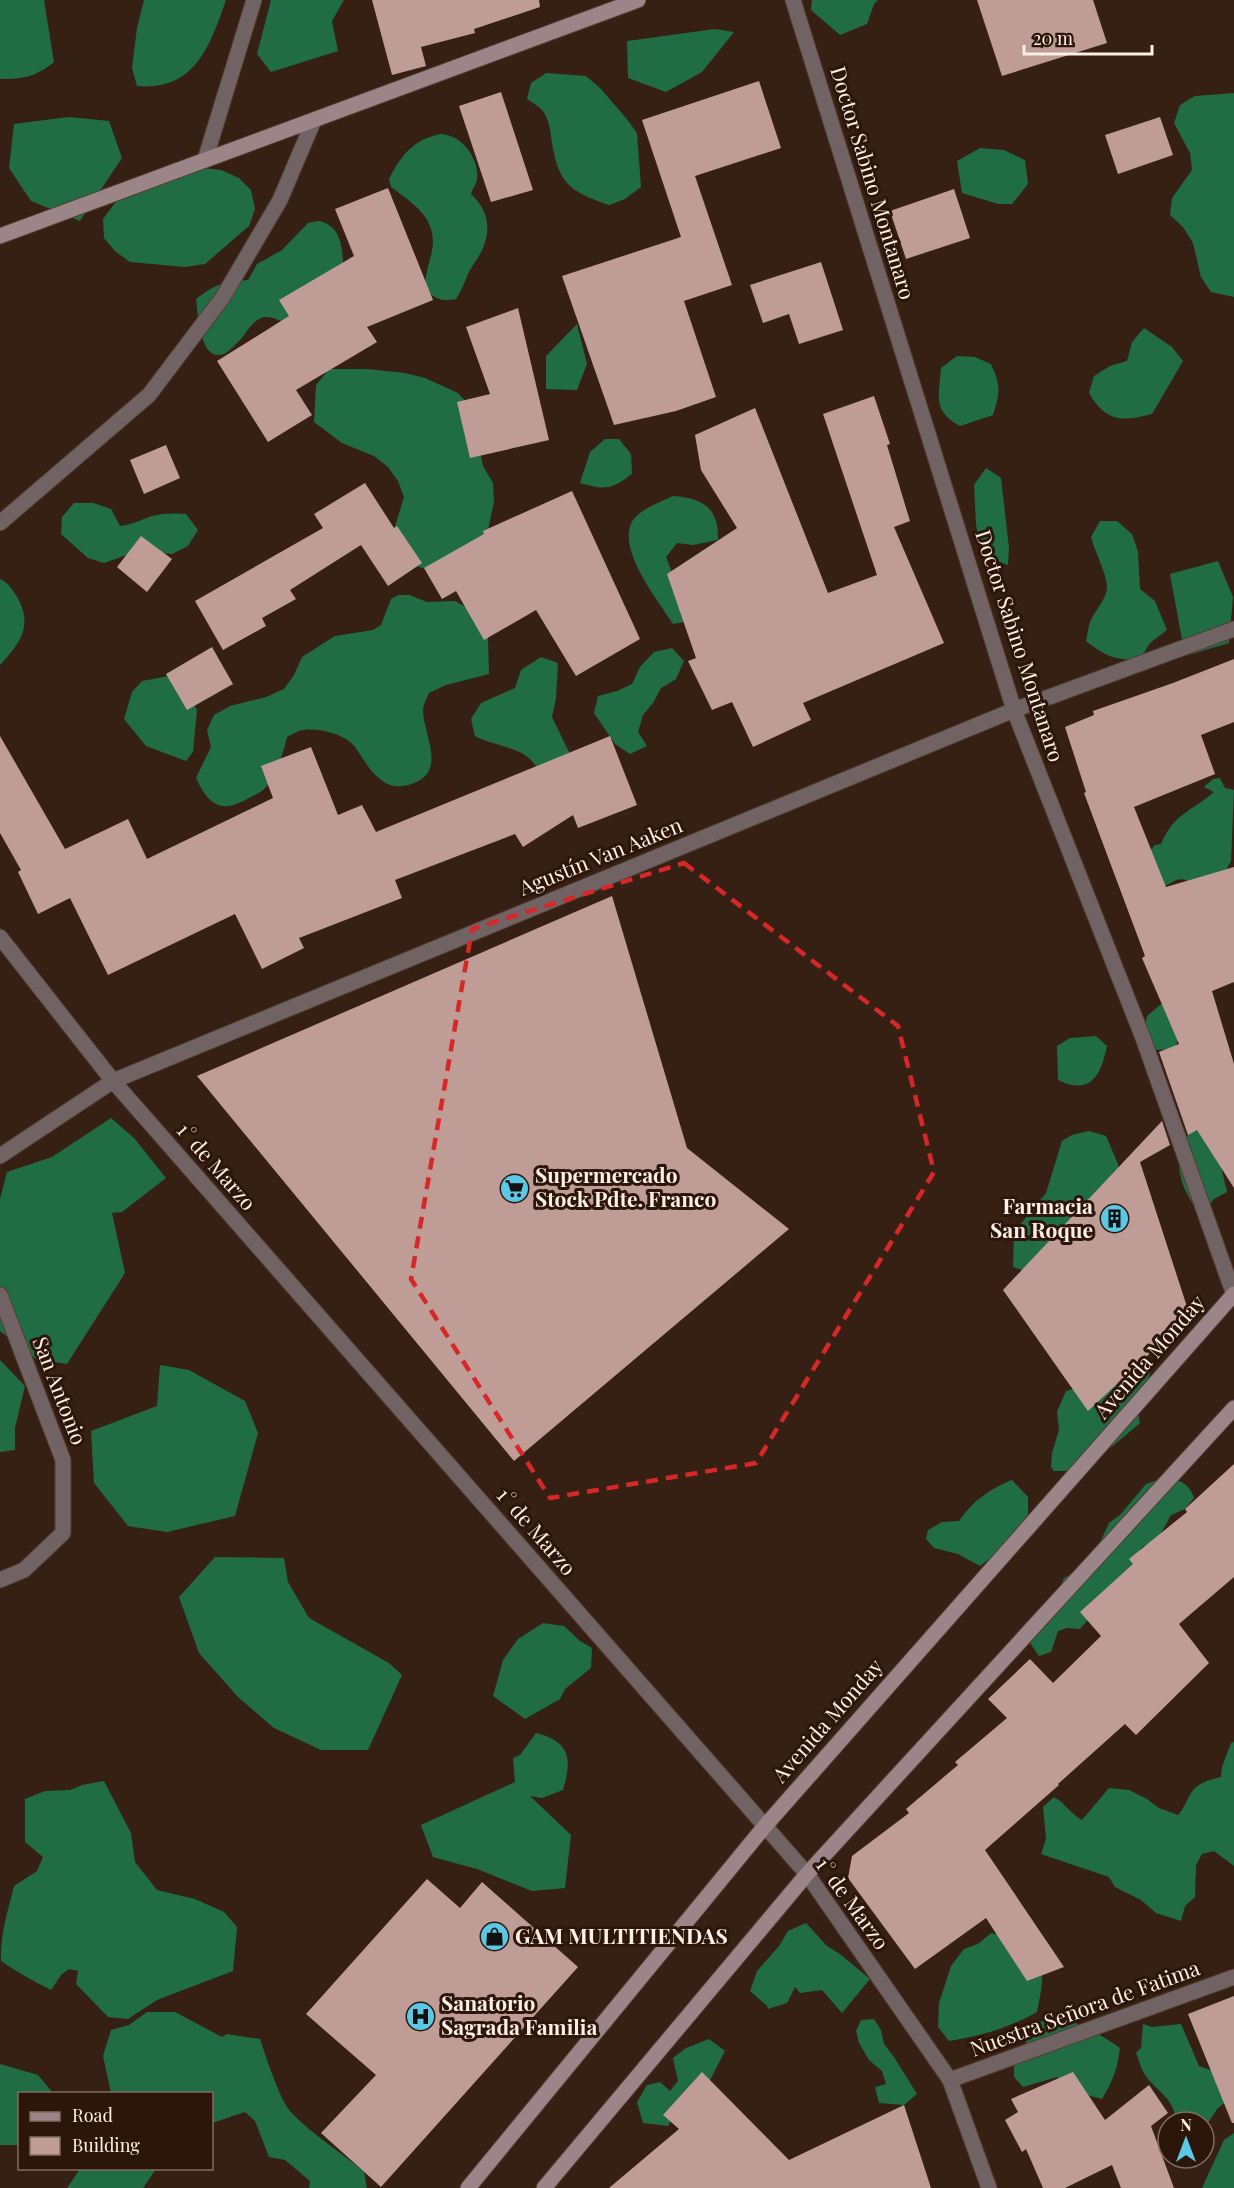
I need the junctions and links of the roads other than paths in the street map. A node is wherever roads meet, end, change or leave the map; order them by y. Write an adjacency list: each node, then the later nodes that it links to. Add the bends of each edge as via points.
1 (254, 0): 5 (street)
2 (638, 0): 4 (main road)
3 (793, 0): 9 (street, Doctor Sabino Montanaro)
4 (314, 120): 5 (main road); 7 (street, via 280,200 223,297 149,395)
5 (205, 160): 6 (main road)
6 (0, 236)
7 (0, 523)
8 (1234, 629): 9 (street, Agustín Van Aaken)
9 (1014, 710): 11 (street, Agustín Van Aaken); 14 (street, Doctor Sabino Montanaro, via 1143,1038)
10 (0, 937): 11 (street, 1° de Marzo)
11 (113, 1081): 12 (street, Agustín Van Aaken); 17 (street, 1° de Marzo)
12 (0, 1156)
13 (0, 1295): 16 (street, San Antonio, via 63,1460 63,1533 24,1570)
14 (1234, 1295): 17 (main road, Avenida Monday)
15 (1234, 1408): 18 (main road)
16 (0, 1580)
17 (765, 1826): 18 (street, 1° de Marzo); 21 (main road, Avenida Monday)
18 (807, 1874): 20 (street, 1° de Marzo); 22 (main road)
19 (1234, 1977): 20 (street, Nuestra Señora de Fatima)
20 (950, 2080): 23 (street, 1° de Marzo)
21 (468, 2188)
22 (544, 2188)
23 (989, 2188)

